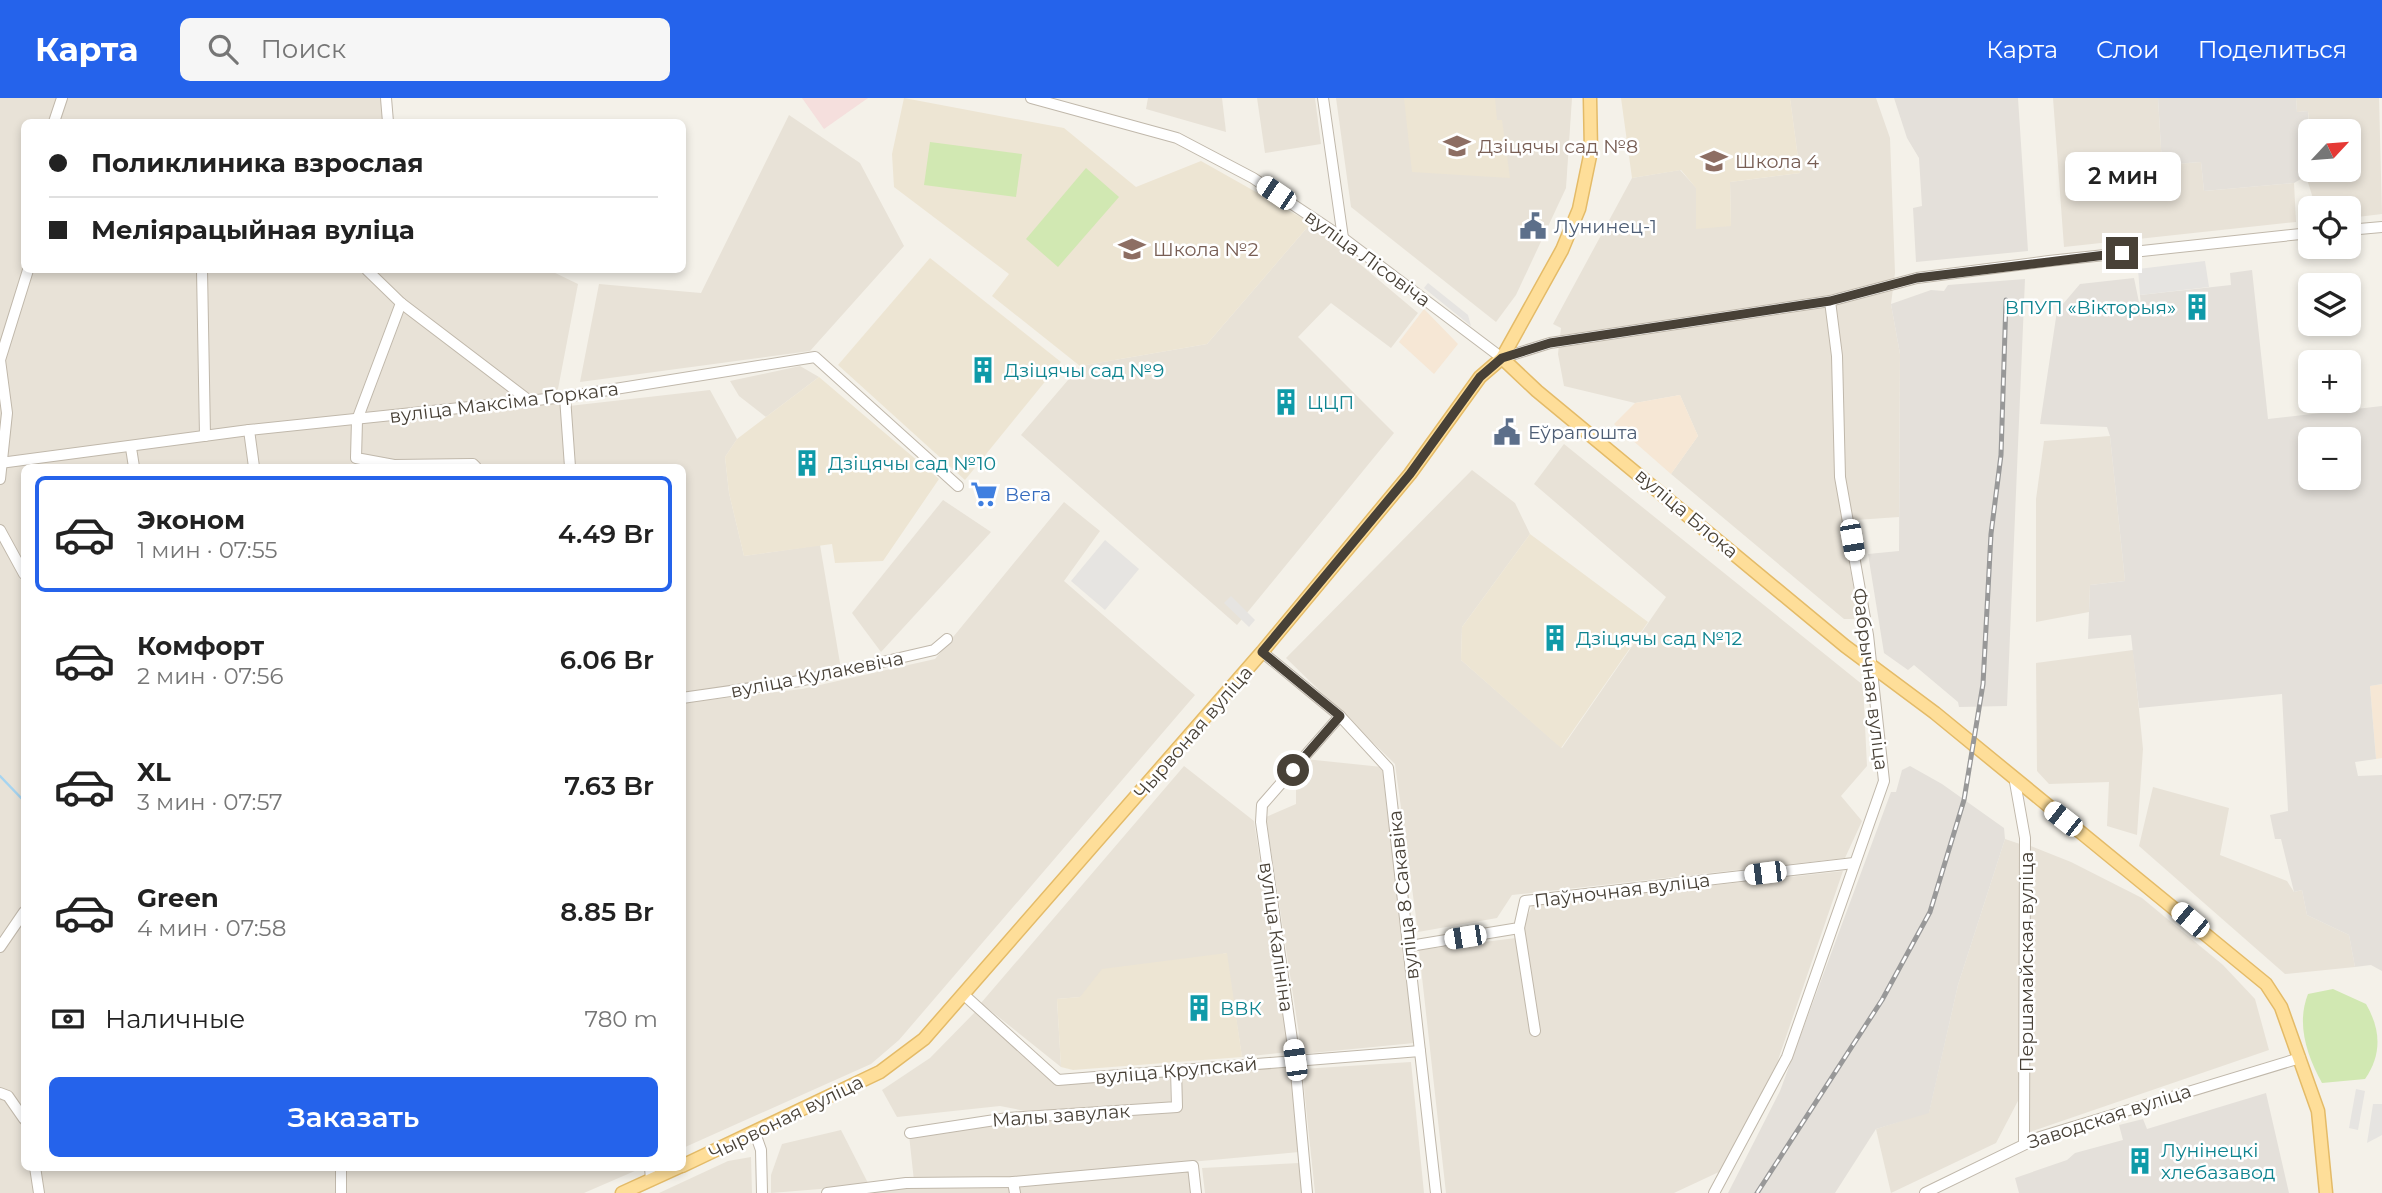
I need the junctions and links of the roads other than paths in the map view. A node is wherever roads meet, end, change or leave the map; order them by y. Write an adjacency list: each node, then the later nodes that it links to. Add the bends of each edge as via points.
1 (62, 98): 6 (street)
2 (386, 98): 7 (street)
3 (1031, 98): 11 (street, вуліца Лісовіча, via 1177,138 1253,178)
4 (1323, 98): 11 (street)
5 (1590, 98): 17 (main road, Чырвоная вуліца, via 1591,151 1579,209 1562,250)
6 (55, 119)
7 (388, 119)
8 (2382, 227): 9 (street)
9 (2361, 229)
10 (2298, 234): 15 (street, via 1917,278)
11 (1343, 238): 17 (street, вуліца Лісовіча)
12 (27, 273): 24 (street, via 0,360 7,413)
13 (202, 273): 22 (street)
14 (370, 273): 16 (street)
15 (1830, 301): 17 (street, via 1550,343); 35 (street, Фабрычная вуліца, via 1837,356 1840,477)
16 (401, 303): 19 (street); 20 (street)
17 (1502, 358): 34 (main road, Чырвоная вуліца, via 1480,377 1410,474); 35 (main road, вуліца Блока)
18 (565, 397): 19 (street, вуліца Максіма Горкага); 28 (street); 30 (street, вуліца Максіма Горкага, via 815,357)
19 (527, 399): 20 (street, вуліца Максіма Горкага)
20 (357, 420): 21 (street, вуліца Максіма Горкага); 27 (street, via 356,458)
21 (249, 430): 22 (street, вуліца Максіма Горкага); 26 (street)
22 (205, 436): 23 (street, вуліца Максіма Горкага)
23 (131, 448): 24 (street, вуліца Максіма Горкага); 25 (street)
24 (1, 463): 29 (street)
25 (134, 464)
26 (254, 464)
27 (389, 464)
28 (570, 464)
29 (0, 478)
30 (958, 486)
31 (0, 530): 32 (street)
32 (21, 568)
33 (947, 639): 36 (street, вуліца Кулакевіча, via 934,650 800,681)
34 (1262, 652): 37 (street, вуліца 8 Сакавіка); 44 (main road, Чырвоная вуліца)
35 (1872, 668): 38 (main road, вуліца Блока, via 1935,713); 39 (street, Фабрычная вуліца, via 1884,781)
36 (686, 697)
37 (1340, 716): 42 (street, вуліца 8 Сакавіка, via 1388,768); 48 (street, вуліца Калініна, via 1262,806)
38 (2015, 782): 47 (main road, вуліца Блока, via 2266,984 2281,1007); 54 (street, Першамайская вуліца, via 2025,838)
39 (1854, 863): 41 (street, Паўночная вуліца, via 1525,901); 68 (street, Фабрычная вуліца, via 1787,1057)
40 (21, 916): 43 (street)
41 (1519, 928): 42 (street, Паўночная вуліца); 45 (street)
42 (1410, 946): 46 (street, вуліца 8 Сакавіка)
43 (0, 947)
44 (963, 994): 49 (street, вуліца Крупскай, via 1059,1080); 53 (main road, Чырвоная вуліца, via 925,1040 880,1072)
45 (1535, 1031)
46 (1420, 1051): 48 (street, вуліца Крупскай); 67 (street, вуліца 8 Сакавіка)
47 (2300, 1058): 54 (street, Заводская вуліца); 70 (main road, вуліца Блока, via 2322,1129)
48 (1295, 1060): 49 (street, вуліца Крупскай); 66 (street, вуліца Калініна)
49 (1176, 1070): 52 (street, Малы завулак, via 1177,1107 1008,1118)
50 (0, 1093): 51 (street, via 8,1096)
51 (21, 1115)
52 (910, 1132)
53 (755, 1133): 55 (main road, Чырвоная вуліца); 63 (street, via 761,1150)
54 (2024, 1143): 69 (street, Заводская вуліца)
55 (686, 1165)
56 (36, 1171): 60 (street)
57 (341, 1171): 61 (street)
58 (650, 1173): 62 (main road, Чырвоная вуліца)
59 (1014, 1188): 64 (street, via 906,1183); 65 (street, via 1193,1166)
60 (39, 1193)
61 (341, 1193)
62 (622, 1193)
63 (762, 1193)
64 (827, 1193)
65 (1196, 1193)
66 (1307, 1193)
67 (1436, 1193)
68 (1714, 1193)
69 (1925, 1193)
70 (2326, 1193)

